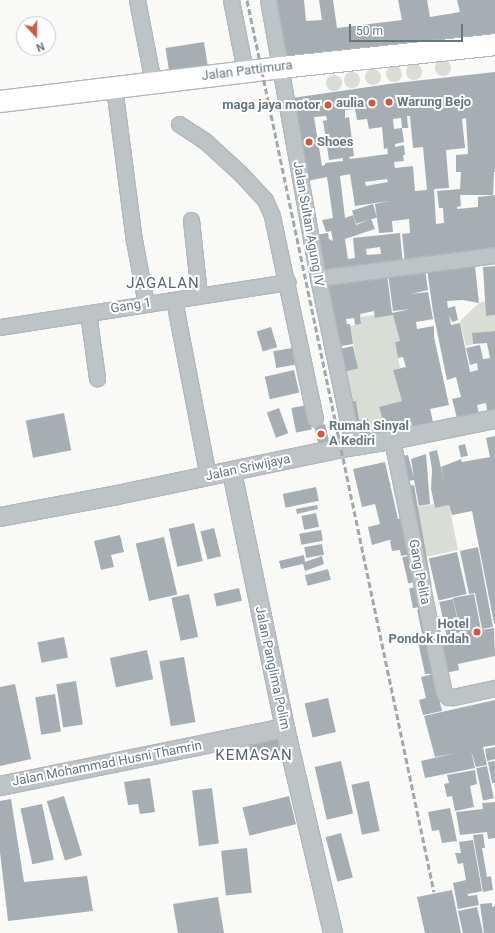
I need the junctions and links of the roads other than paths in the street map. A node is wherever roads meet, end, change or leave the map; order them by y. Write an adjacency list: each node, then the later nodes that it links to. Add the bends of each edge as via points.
1 (137, 0): 7 (street)
2 (231, 0): 6 (street)
3 (268, 0): 5 (street, Jalan Sultan Agung IV)
4 (495, 44): 5 (main road, Jalan Pattimura)
5 (281, 67): 6 (main road, Jalan Pattimura); 13 (street, Jalan Sultan Agung IV)
6 (245, 71): 7 (main road, Jalan Pattimura)
7 (153, 82): 8 (main road, Jalan Pattimura)
8 (114, 86): 9 (main road, Jalan Pattimura); 17 (street, via 134,240)
9 (0, 101)
10 (179, 124): 14 (street, via 205,141 265,200 272,216)
11 (191, 220): 15 (street)
12 (495, 255): 13 (street)
13 (318, 278): 24 (street, Jalan Sultan Agung IV)
14 (287, 282): 15 (street, Gang 1); 21 (street)
15 (199, 295): 16 (street, Gang 1)
16 (174, 300): 17 (street, Gang 1); 26 (street)
17 (146, 304): 18 (street, Gang 1)
18 (88, 313): 19 (street, Gang 1); 20 (street)
19 (0, 328)
20 (97, 378)
21 (315, 418)
22 (495, 420): 23 (street, Jalan Sriwijaya)
23 (392, 440): 24 (street, Jalan Sriwijaya); 28 (street, Gang Pelita, via 444,693 453,697)
24 (353, 446): 25 (street, Jalan Sriwijaya)
25 (232, 472): 26 (street, Jalan Sriwijaya); 29 (street, Jalan Panglima Polim)
26 (208, 477): 27 (street, Jalan Sriwijaya)
27 (0, 517)
28 (495, 688)
29 (285, 728): 30 (street, Jalan Mohammad Husni Thamrin); 31 (street, Jalan Panglima Polim)
30 (0, 786)
31 (333, 933)

